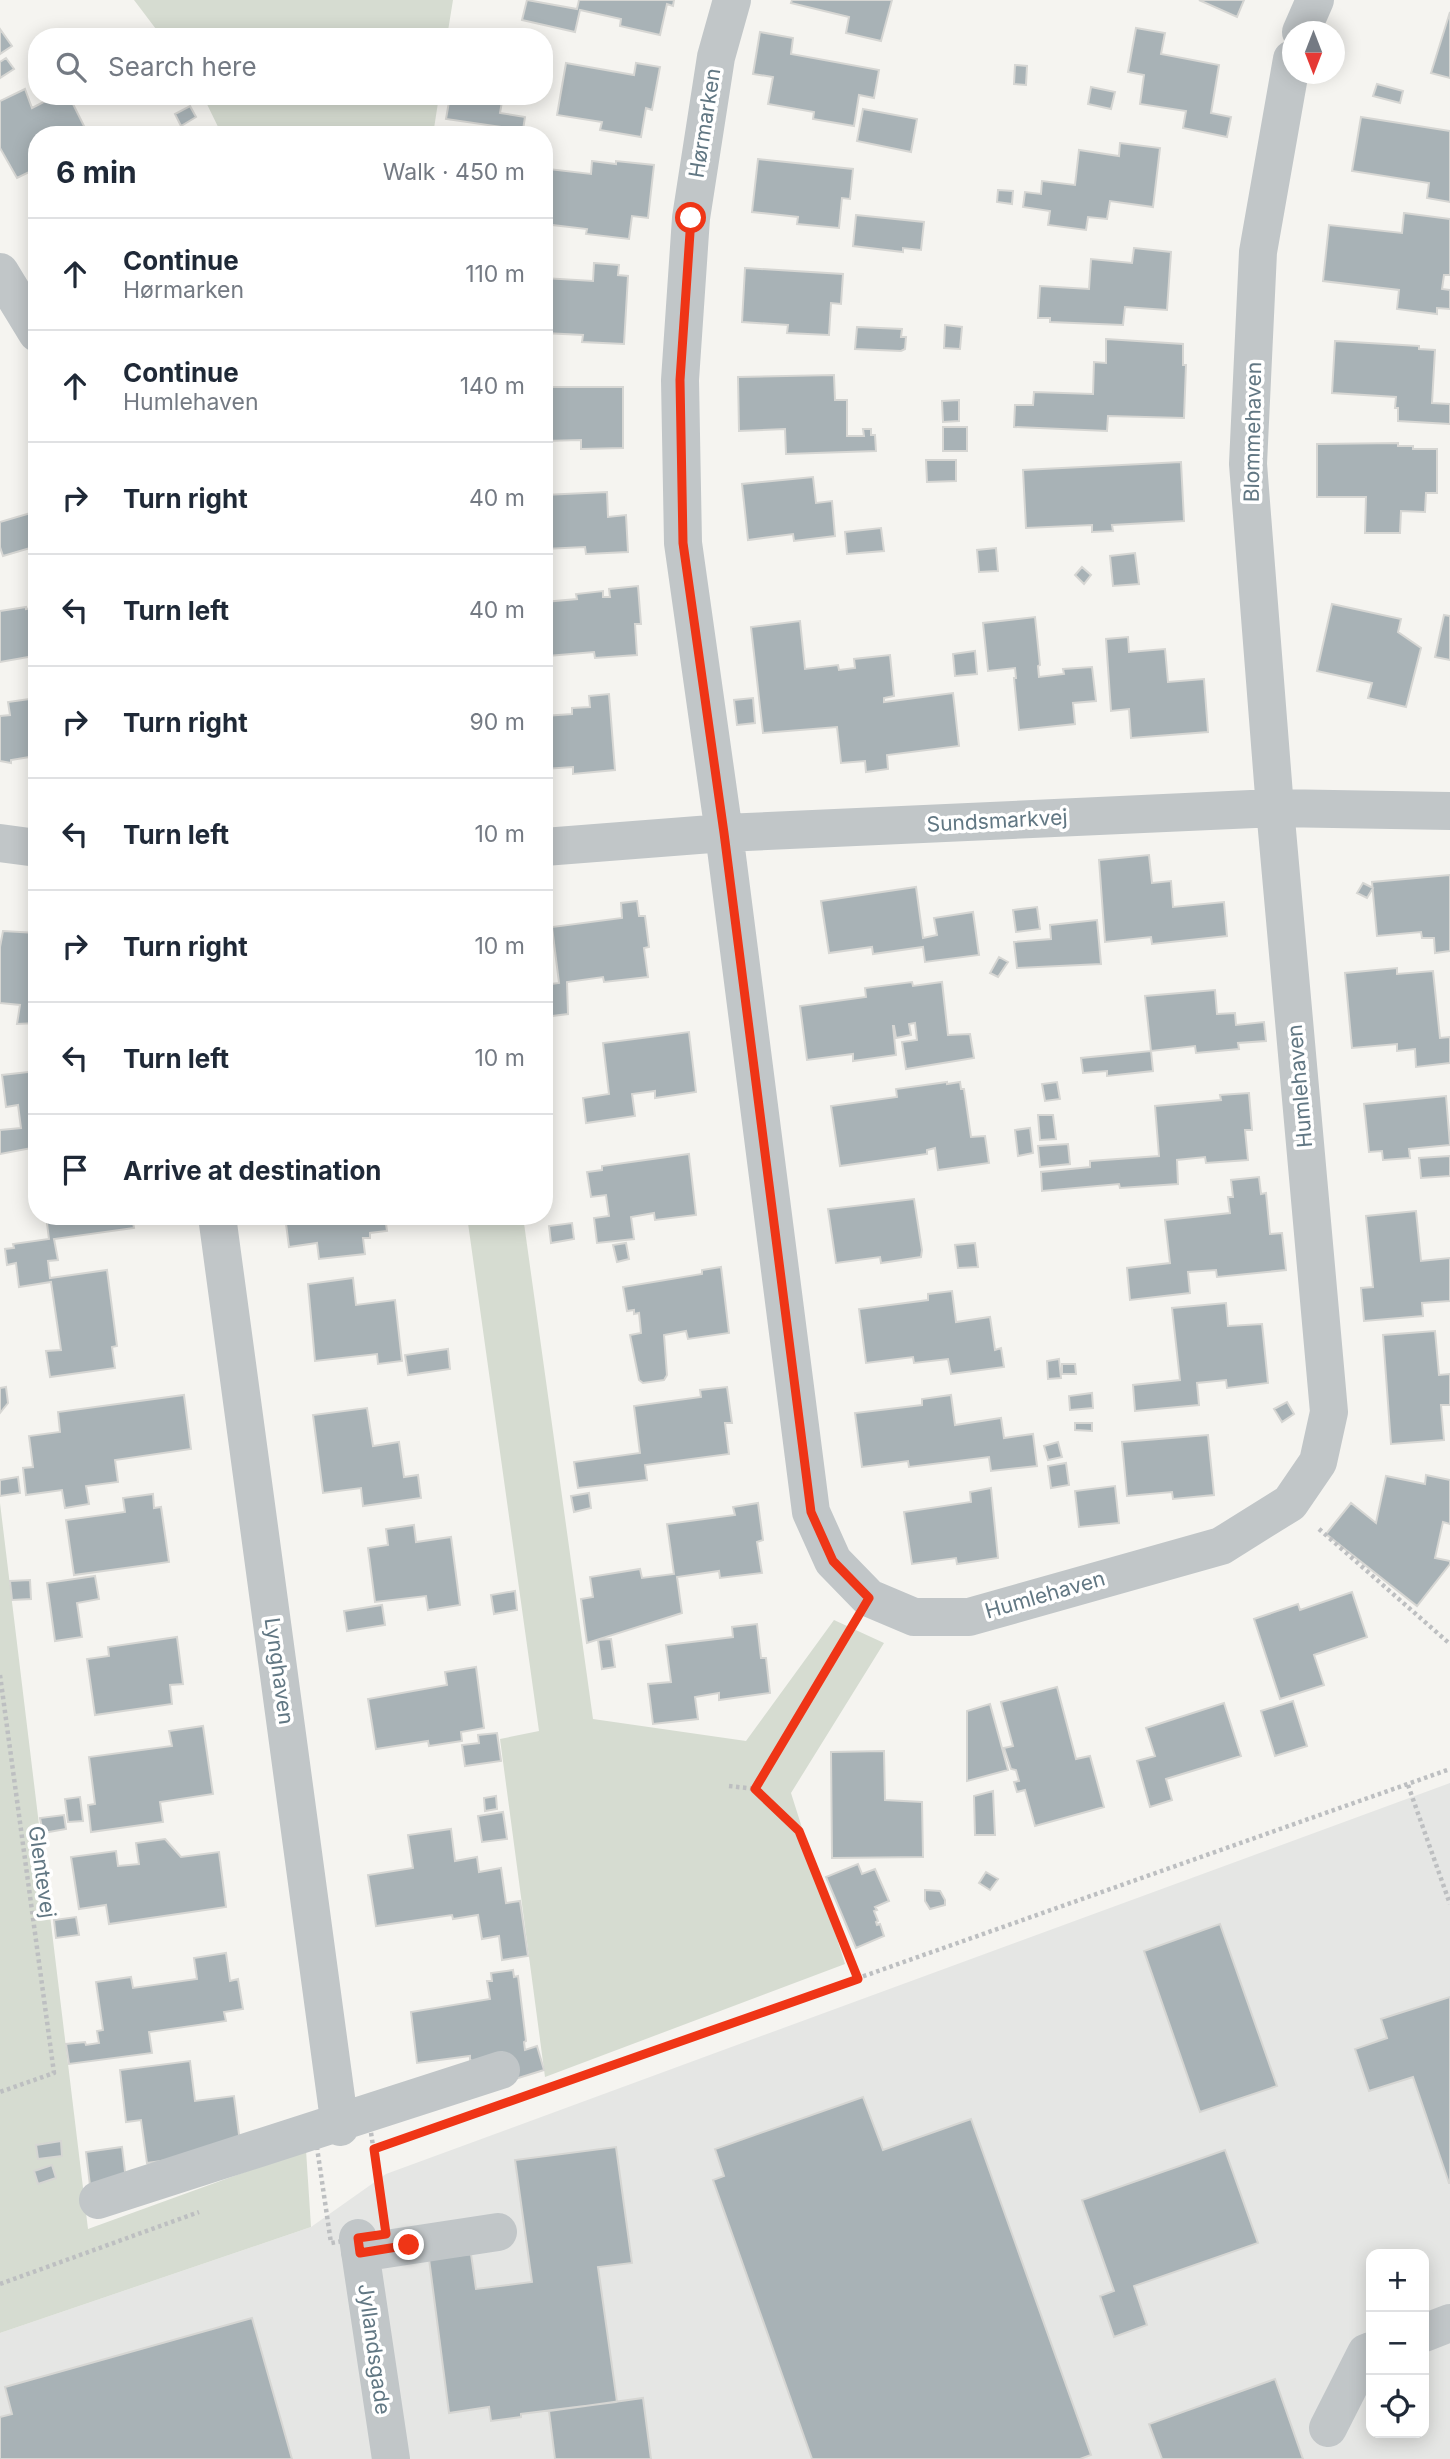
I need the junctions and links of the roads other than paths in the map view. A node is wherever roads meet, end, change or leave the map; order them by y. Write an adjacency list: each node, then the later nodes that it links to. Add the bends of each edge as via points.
1 (732, 0): 9 (street, Hørmarken, via 716,57 691,218 680,380 683,543)
2 (1315, 0): 3 (street)
3 (1306, 21)
4 (1288, 84): 7 (street, Blommehaven, via 1258,252 1248,464)
5 (0, 272): 6 (street)
6 (28, 318)
7 (1275, 808): 8 (street, Sundsmarkvej); 9 (street, Sundsmarkvej); 9 (street, Humlehaven, via 1329,1412 1318,1462 1290,1503 1221,1546 969,1617 914,1617 869,1598 833,1561 811,1512)
8 (1450, 811)
9 (724, 833): 11 (street, Sundsmarkvej)
10 (0, 843): 12 (street)
11 (553, 845)
12 (28, 847)
13 (218, 1225): 15 (street, Lynghaven)
14 (501, 2070): 15 (street)
15 (348, 2134): 16 (street)
16 (98, 2200)
17 (498, 2232): 22 (street, Jyllandsgade, via 359,2246)
18 (1450, 2323): 19 (street)
19 (1429, 2331)
20 (1366, 2354): 21 (street)
21 (1328, 2428)
22 (391, 2459)

